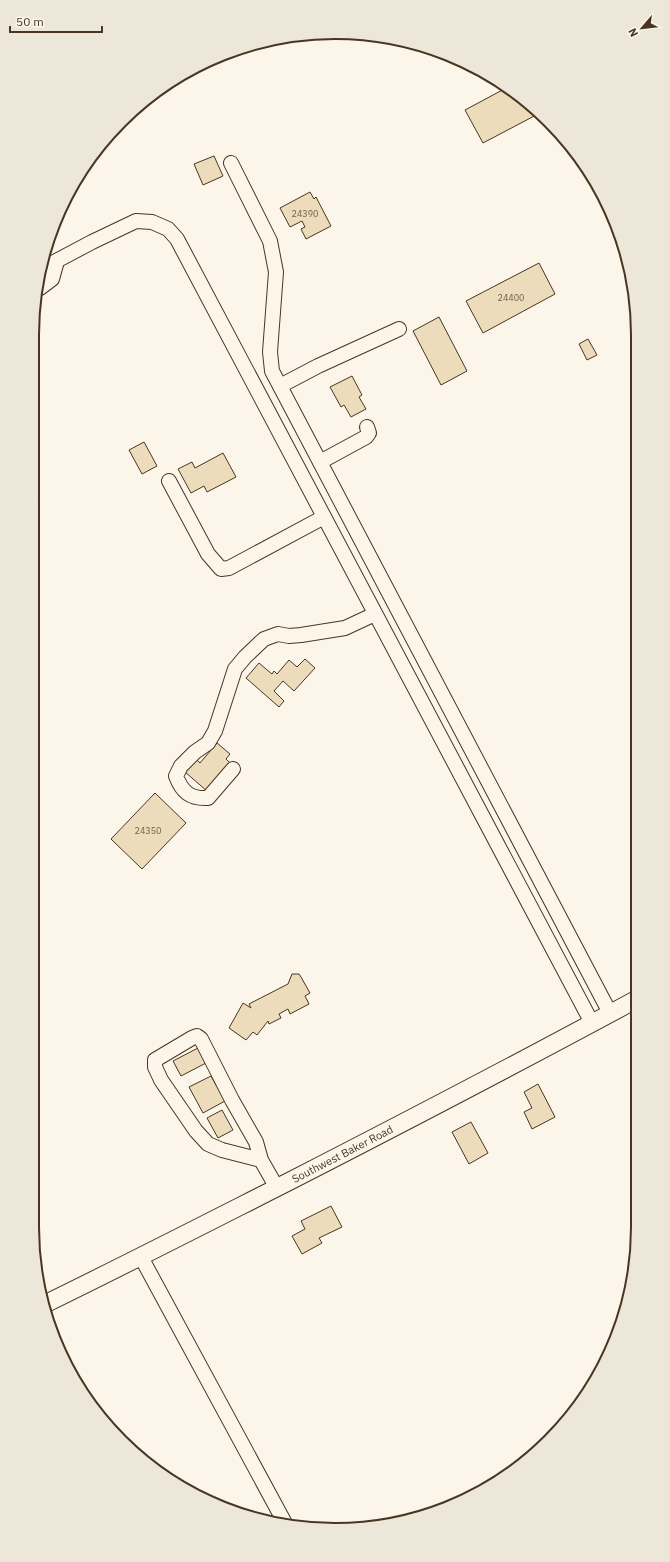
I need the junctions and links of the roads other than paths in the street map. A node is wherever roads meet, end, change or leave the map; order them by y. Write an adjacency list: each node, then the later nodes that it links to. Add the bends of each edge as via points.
1 (232, 163): 6 (street, via 270,241 276,272 270,352 272,371)
2 (57, 261): 3 (street); 4 (street, via 52,279); 10 (street, via 136,221 152,222 168,229 177,239)
3 (47, 266)
4 (44, 285)
5 (399, 329): 6 (street)
6 (280, 386): 8 (street)
7 (367, 427): 8 (street, via 369,433 366,437)
8 (320, 462): 14 (street)
9 (169, 481): 10 (street, via 208,554 221,569 229,568)
10 (324, 517): 11 (street)
11 (375, 614): 12 (street, via 345,628 301,635 278,634 264,639 245,657 235,668 215,731 208,742 181,766 176,776 188,795 197,799 208,798); 15 (street)
12 (233, 770)
13 (631, 1002): 14 (main road, Southwest Baker Road)
14 (610, 1014): 15 (main road, Southwest Baker Road)
15 (592, 1024): 17 (main road, Southwest Baker Road)
16 (261, 1160): 16 (street, via 256,1142 197,1036 155,1060 160,1080 208,1144); 17 (street)
17 (277, 1188): 18 (main road, Southwest Baker Road)
18 (141, 1257): 19 (main road, Southwest Baker Road); 20 (street)
19 (49, 1302)
20 (282, 1518)

